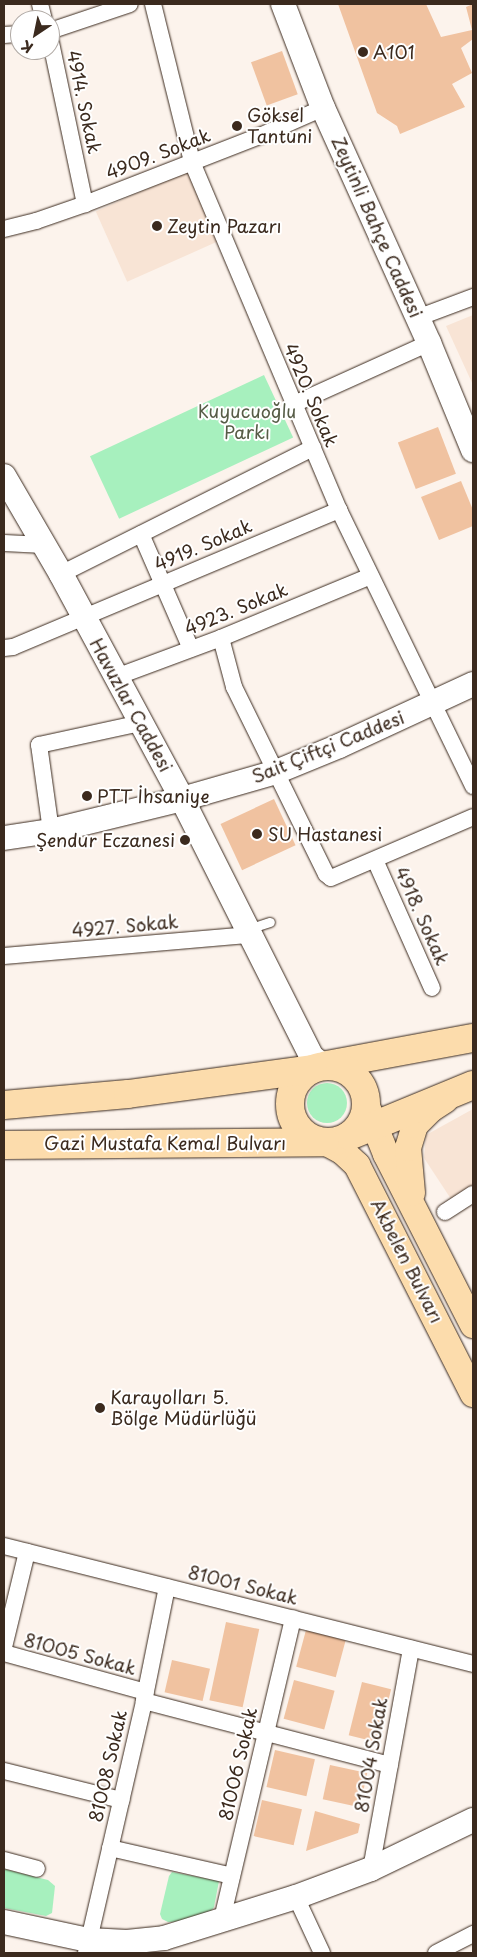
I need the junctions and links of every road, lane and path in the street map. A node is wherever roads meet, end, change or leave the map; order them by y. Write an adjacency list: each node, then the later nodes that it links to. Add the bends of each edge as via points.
1 (130, 4): 4 (street)
2 (153, 4): 7 (street, 4920. Sokak)
3 (284, 4): 6 (street, Zeytinli Bahçe Caddesi)
4 (60, 28)
5 (55, 60): 8 (street, 4914. Sokak)
6 (323, 108): 7 (street, 4909. Sokak); 11 (street, Zeytinli Bahçe Caddesi)
7 (192, 162): 8 (street, 4909. Sokak); 13 (street, 4920. Sokak)
8 (85, 204): 9 (street, 4909. Sokak)
9 (4, 229)
10 (473, 296): 11 (street)
11 (417, 318): 12 (street, Zeytinli Bahçe Caddesi)
12 (429, 343): 13 (street); 15 (street, Zeytinli Bahçe Caddesi)
13 (294, 404): 14 (street, 4920. Sokak)
14 (313, 448): 17 (street, 4920. Sokak); 18 (street)
15 (473, 450)
16 (4, 476): 20 (street, Havuzlar Caddesi)
17 (339, 510): 22 (street, 4920. Sokak); 23 (street, 4919. Sokak)
18 (141, 534): 21 (street); 23 (street)
19 (4, 543): 20 (street)
20 (44, 545): 21 (street, Havuzlar Caddesi)
21 (61, 574): 24 (street, Havuzlar Caddesi)
22 (371, 576): 25 (street, 4923. Sokak); 30 (street, 4920. Sokak)
23 (161, 584): 24 (street, 4919. Sokak); 27 (street)
24 (83, 617): 26 (street, 4919. Sokak); 28 (street, Havuzlar Caddesi)
25 (221, 638): 27 (street, 4923. Sokak); 32 (street, via 234,687)
26 (4, 648)
27 (191, 649): 28 (street, 4923. Sokak)
28 (116, 677): 31 (street, Havuzlar Caddesi)
29 (473, 684): 30 (street, Sait Çiftçi Caddesi)
30 (432, 704): 32 (street, Sait Çiftçi Caddesi); 33 (street, 4920. Sokak)
31 (141, 723): 34 (street, Havuzlar Caddesi); 36 (street, via 39,745)
32 (276, 772): 34 (street, Sait Çiftçi Caddesi); 38 (street, via 326,874 331,878)
33 (473, 786)
34 (182, 799): 36 (street, Sait Çiftçi Caddesi); 39 (street, Havuzlar Caddesi)
35 (473, 817): 38 (street)
36 (51, 831): 37 (street, Sait Çiftçi Caddesi)
37 (4, 838)
38 (375, 860): 41 (street, 4918. Sokak)
39 (256, 929): 40 (street, 4927. Sokak); 43 (street, Havuzlar Caddesi)
40 (4, 956)
41 (432, 988)
42 (473, 1038): 43 (highway)
43 (318, 1068): 45 (highway, via 128,1094); 46 (highway, via 337,1067 358,1080); 47 (highway, via 301,1077 294,1087 291,1111 295,1123 313,1139)
44 (466, 1088): 46 (highway, Gazi Mustafa Kemal Bulvarı); 50 (main road, via 431,1109 415,1125 408,1148)
45 (4, 1105)
46 (370, 1115): 47 (highway, Gazi Mustafa Kemal Bulvarı); 50 (main road, Akbelen Bulvarı)
47 (337, 1139): 48 (highway, Gazi Mustafa Kemal Bulvarı); 53 (main road, Akbelen Bulvarı, via 342,1151 357,1165)
48 (4, 1144)
49 (473, 1194): 51 (street)
50 (414, 1211): 52 (main road, Akbelen Bulvarı)
51 (445, 1212)
52 (473, 1325)
53 (473, 1394)
54 (4, 1546): 55 (street, 81001 Sokak)
55 (27, 1552): 56 (street, 81001 Sokak); 58 (street)
56 (167, 1587): 57 (street, 81001 Sokak); 61 (street, 81008 Sokak)
57 (293, 1618): 59 (street, 81001 Sokak); 62 (street, 81006 Sokak)
58 (4, 1645): 61 (street, 81005 Sokak)
59 (411, 1649): 60 (street, 81001 Sokak); 63 (street, 81004 Sokak)
60 (473, 1664)
61 (145, 1697): 62 (street, 81005 Sokak); 65 (street, 81008 Sokak)
62 (266, 1732): 63 (street, 81005 Sokak); 71 (street, 81006 Sokak)
63 (390, 1765): 70 (street, 81004 Sokak)
64 (4, 1771): 65 (street)
65 (121, 1800): 67 (street, 81008 Sokak)
66 (473, 1820): 70 (street)
67 (110, 1848): 71 (street); 76 (street, 81008 Sokak)
68 (4, 1860): 69 (street)
69 (37, 1869)
70 (371, 1869): 72 (street)
71 (232, 1876): 73 (street, 81006 Sokak)
72 (296, 1897): 73 (street); 77 (street)
73 (222, 1919): 76 (street, via 164,1938)
74 (4, 1922): 76 (street)
75 (473, 1934): 78 (street)
76 (87, 1947)
77 (322, 1953)
78 (436, 1953)

